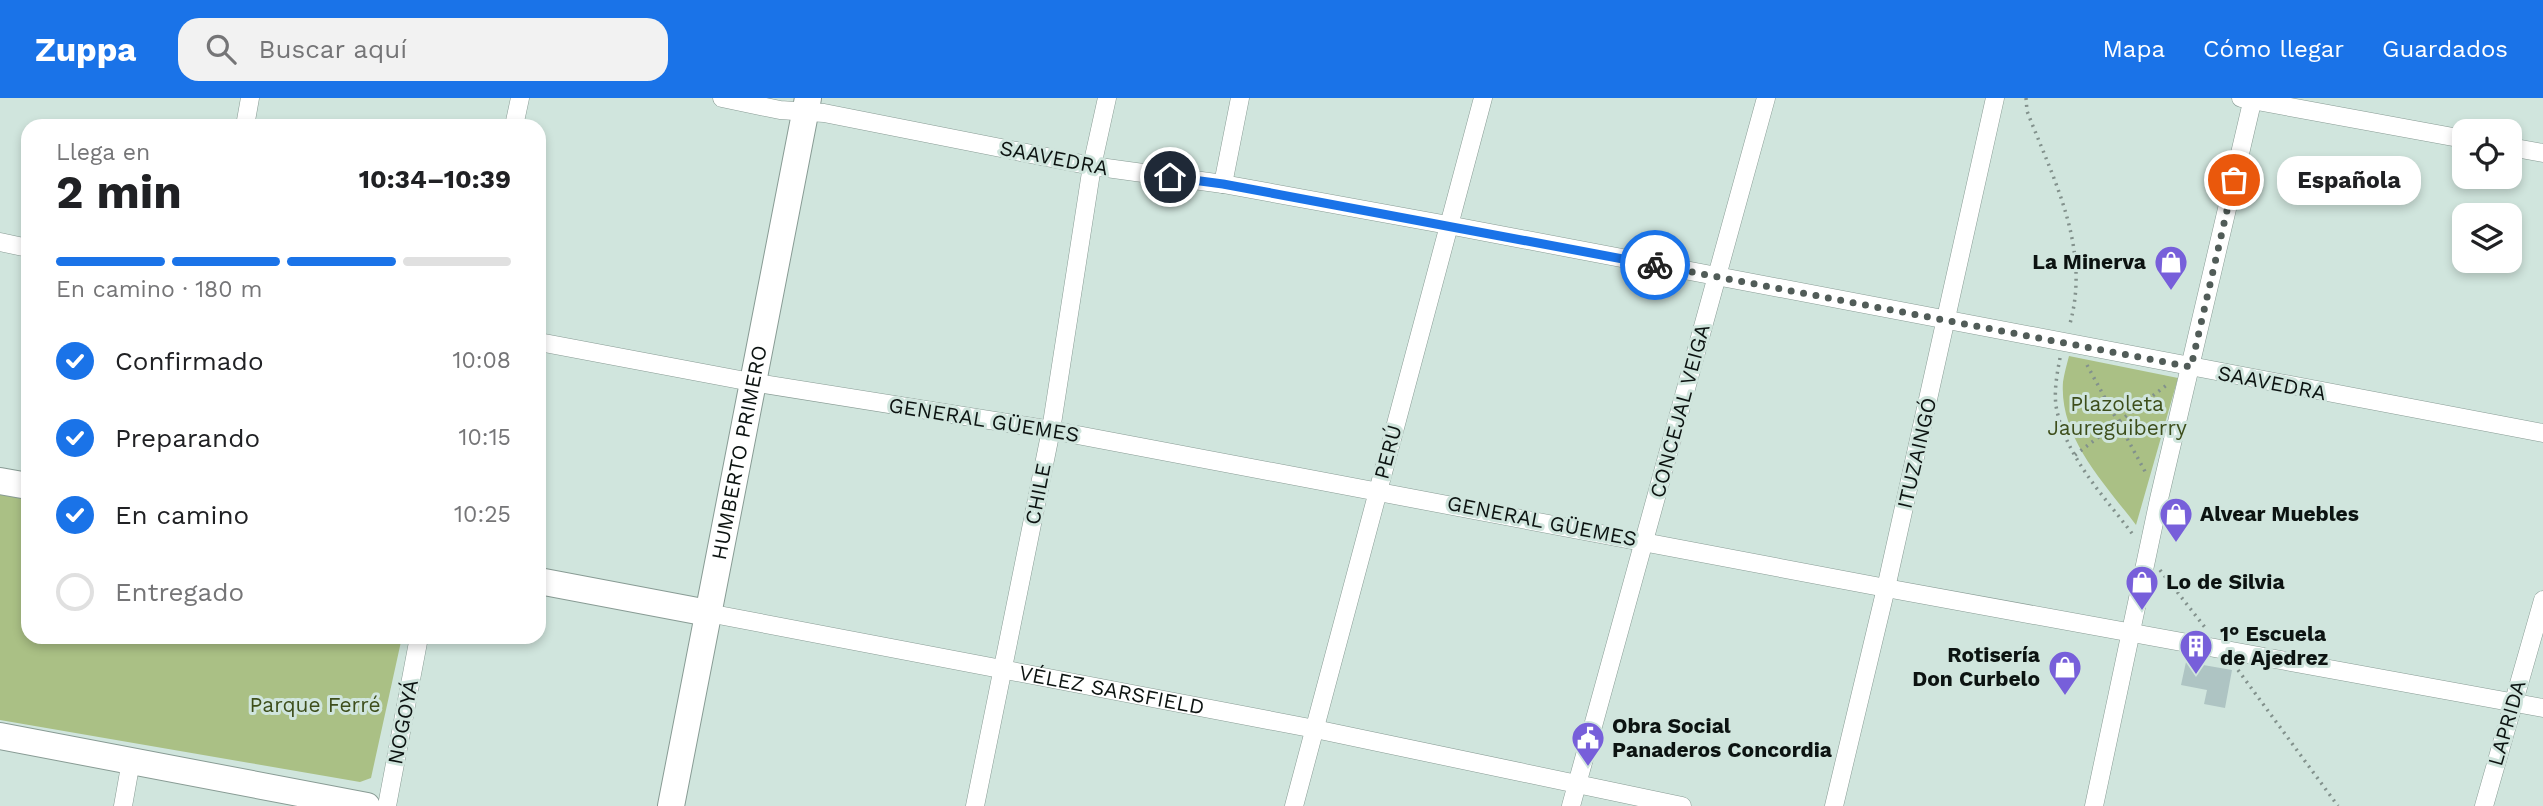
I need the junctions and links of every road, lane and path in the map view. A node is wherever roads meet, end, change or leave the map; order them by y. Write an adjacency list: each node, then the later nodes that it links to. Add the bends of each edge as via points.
1 (250, 98): 12 (street)
2 (520, 98): 13 (street)
3 (722, 98): 11 (street, SAAVEDRA)
4 (1107, 98): 17 (street, CHILE)
5 (1240, 98): 18 (street)
6 (1483, 98): 19 (street, PERÚ)
7 (1766, 98): 22 (street, CONCEJAL VEIGA)
8 (1995, 98): 23 (street, ITUZAINGÓ)
9 (2026, 98): 25 (path, via 2071,226 2077,282)
10 (2248, 99): 14 (street); 26 (street)
11 (806, 106): 17 (street, SAAVEDRA); 27 (street, HUMBERTO PRIMERO)
12 (246, 119)
13 (516, 119)
14 (2452, 137)
15 (2522, 149): 16 (street)
16 (2543, 153)
17 (1092, 166): 18 (street, SAAVEDRA); 29 (street, CHILE)
18 (1223, 184): 19 (street, SAAVEDRA)
19 (1448, 225): 22 (street, SAAVEDRA); 34 (street, PERÚ)
20 (0, 242): 21 (street)
21 (21, 246)
22 (1716, 276): 23 (street, SAAVEDRA); 36 (street, CONCEJAL VEIGA)
23 (1947, 321): 25 (street, SAAVEDRA); 39 (street, ITUZAINGÓ)
24 (546, 342): 27 (street, GENERAL GÜEMES)
25 (2070, 343): 26 (street, SAAVEDRA); 28 (path); 31 (path, via 2056,382 2056,405 2065,439)
26 (2191, 367): 28 (path); 30 (street, SAAVEDRA); 35 (street)
27 (751, 382): 29 (street, GENERAL GÜEMES); 41 (street, HUMBERTO PRIMERO)
28 (2118, 422): 31 (path); 35 (path)
29 (1051, 430): 34 (street, GENERAL GÜEMES); 45 (street, CHILE)
30 (2543, 433)
31 (2075, 455): 37 (path)
32 (0, 481): 33 (street)
33 (21, 485)
34 (1377, 491): 36 (street, GENERAL GÜEMES); 48 (street, PERÚ)
35 (2159, 499): 37 (street)
36 (1645, 541): 39 (street, GENERAL GÜEMES); 51 (street, CONCEJAL VEIGA)
37 (2148, 555): 42 (street); 44 (path)
38 (546, 582): 41 (street, VÉLEZ SARSFIELD)
39 (1886, 588): 42 (street, GENERAL GÜEMES); 60 (street, ITUZAINGÓ)
40 (2543, 600): 46 (street, LAPRIDA)
41 (708, 613): 45 (street, VÉLEZ SARSFIELD); 55 (street, HUMBERTO PRIMERO)
42 (2131, 631): 44 (street, GENERAL GÜEMES); 61 (street)
43 (418, 644): 54 (street, NOGOYÁ)
44 (2222, 648): 46 (street, GENERAL GÜEMES); 62 (path)
45 (1003, 669): 48 (street, VÉLEZ SARSFIELD); 56 (street, CHILE)
46 (2512, 703): 47 (street, GENERAL GÜEMES); 63 (street, LAPRIDA)
47 (2543, 708)
48 (1315, 729): 51 (street, VÉLEZ SARSFIELD); 57 (street, PERÚ)
49 (0, 736): 50 (street)
50 (131, 761): 52 (street); 53 (street)
51 (1577, 786): 58 (street, CONCEJAL VEIGA); 59 (street, VÉLEZ SARSFIELD)
52 (122, 806)
53 (367, 806)
54 (387, 806)
55 (671, 806)
56 (975, 806)
57 (1294, 806)
58 (1572, 806)
59 (1682, 806)
60 (1834, 806)
61 (2094, 806)
62 (2338, 806)
63 (2484, 806)

